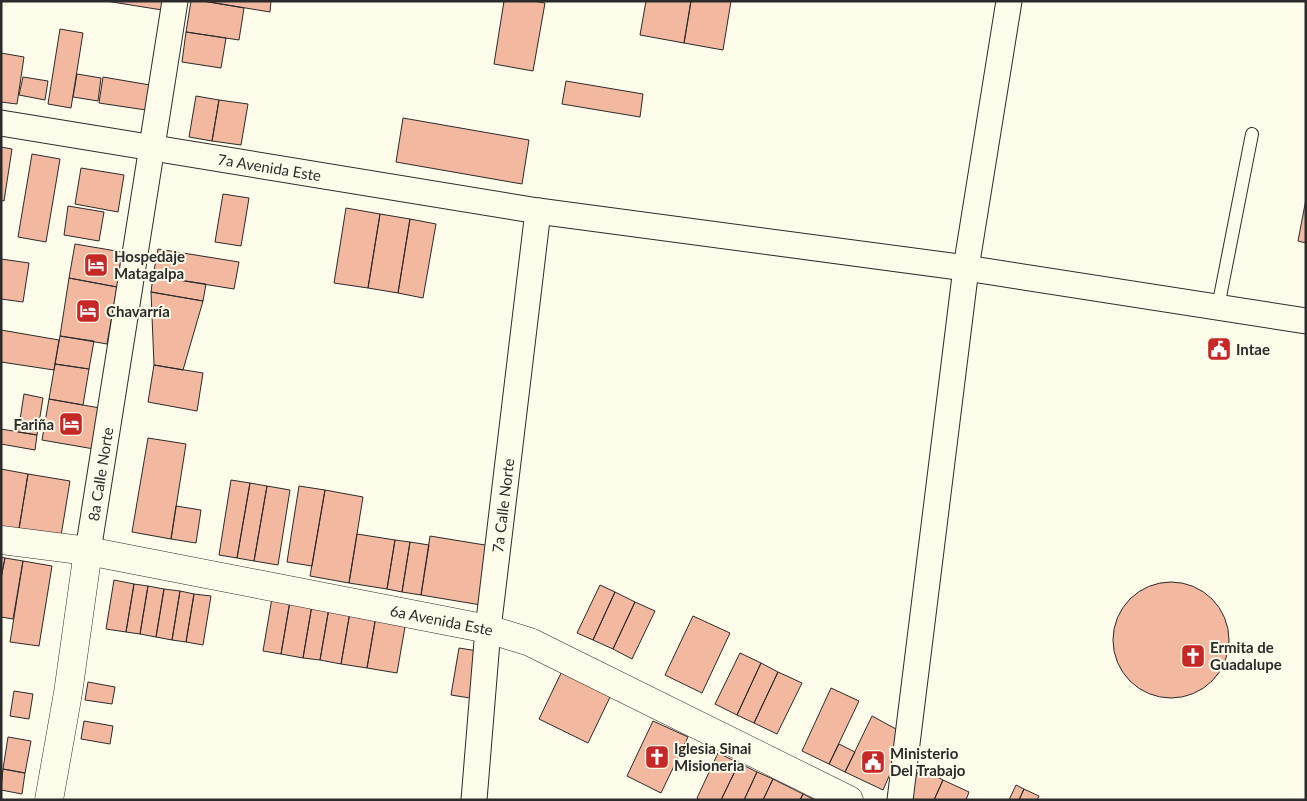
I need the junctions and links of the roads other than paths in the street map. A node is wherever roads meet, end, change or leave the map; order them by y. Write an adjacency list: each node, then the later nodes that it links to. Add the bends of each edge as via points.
1 (175, 1): 5 (street, 8a Calle Norte)
2 (1009, 1): 7 (street)
3 (1, 123): 5 (street, 7a Avenida Este)
4 (1252, 134): 8 (lane)
5 (152, 149): 6 (street, 7a Avenida Este); 11 (street, 8a Calle Norte)
6 (538, 211): 7 (street, 7a Avenida Este); 12 (street, 7a Calle Norte)
7 (966, 268): 8 (street, 7a Avenida Este); 16 (street)
8 (1218, 307): 9 (street, 7a Avenida Este)
9 (1306, 321)
10 (1, 540): 11 (street, 6a Avenida Este)
11 (88, 552): 12 (street, 6a Avenida Este); 13 (street, 8a Calle Norte)
12 (488, 629): 14 (street, 7a Calle Norte); 15 (street, 6a Avenida Este, via 530,642)
13 (49, 800)
14 (474, 800)
15 (849, 800)
16 (900, 800)

